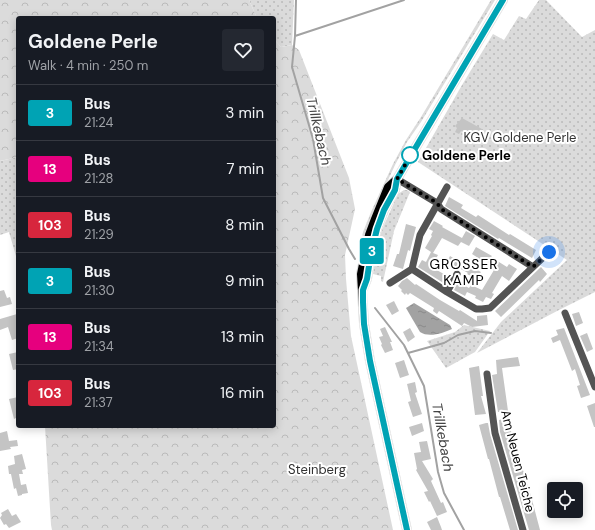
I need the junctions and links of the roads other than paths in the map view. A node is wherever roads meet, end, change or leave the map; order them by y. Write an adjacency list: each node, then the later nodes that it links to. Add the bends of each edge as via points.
1 (503, 0): 2 (main road)
2 (397, 179): 4 (street); 14 (main road, via 395,190 377,229 371,253 363,290 364,324)
3 (447, 187): 4 (street)
4 (437, 203): 6 (street, via 441,209); 7 (street, via 420,235)
5 (549, 252): 6 (street)
6 (533, 267): 10 (street, via 490,308 476,309)
7 (412, 269): 9 (street); 10 (street)
8 (457, 274): 10 (street)
9 (390, 283)
10 (447, 292)
11 (565, 313): 13 (street)
12 (487, 374): 15 (street, Am Neuen Teiche, via 495,433)
13 (595, 388)
14 (408, 530)
15 (523, 530)

